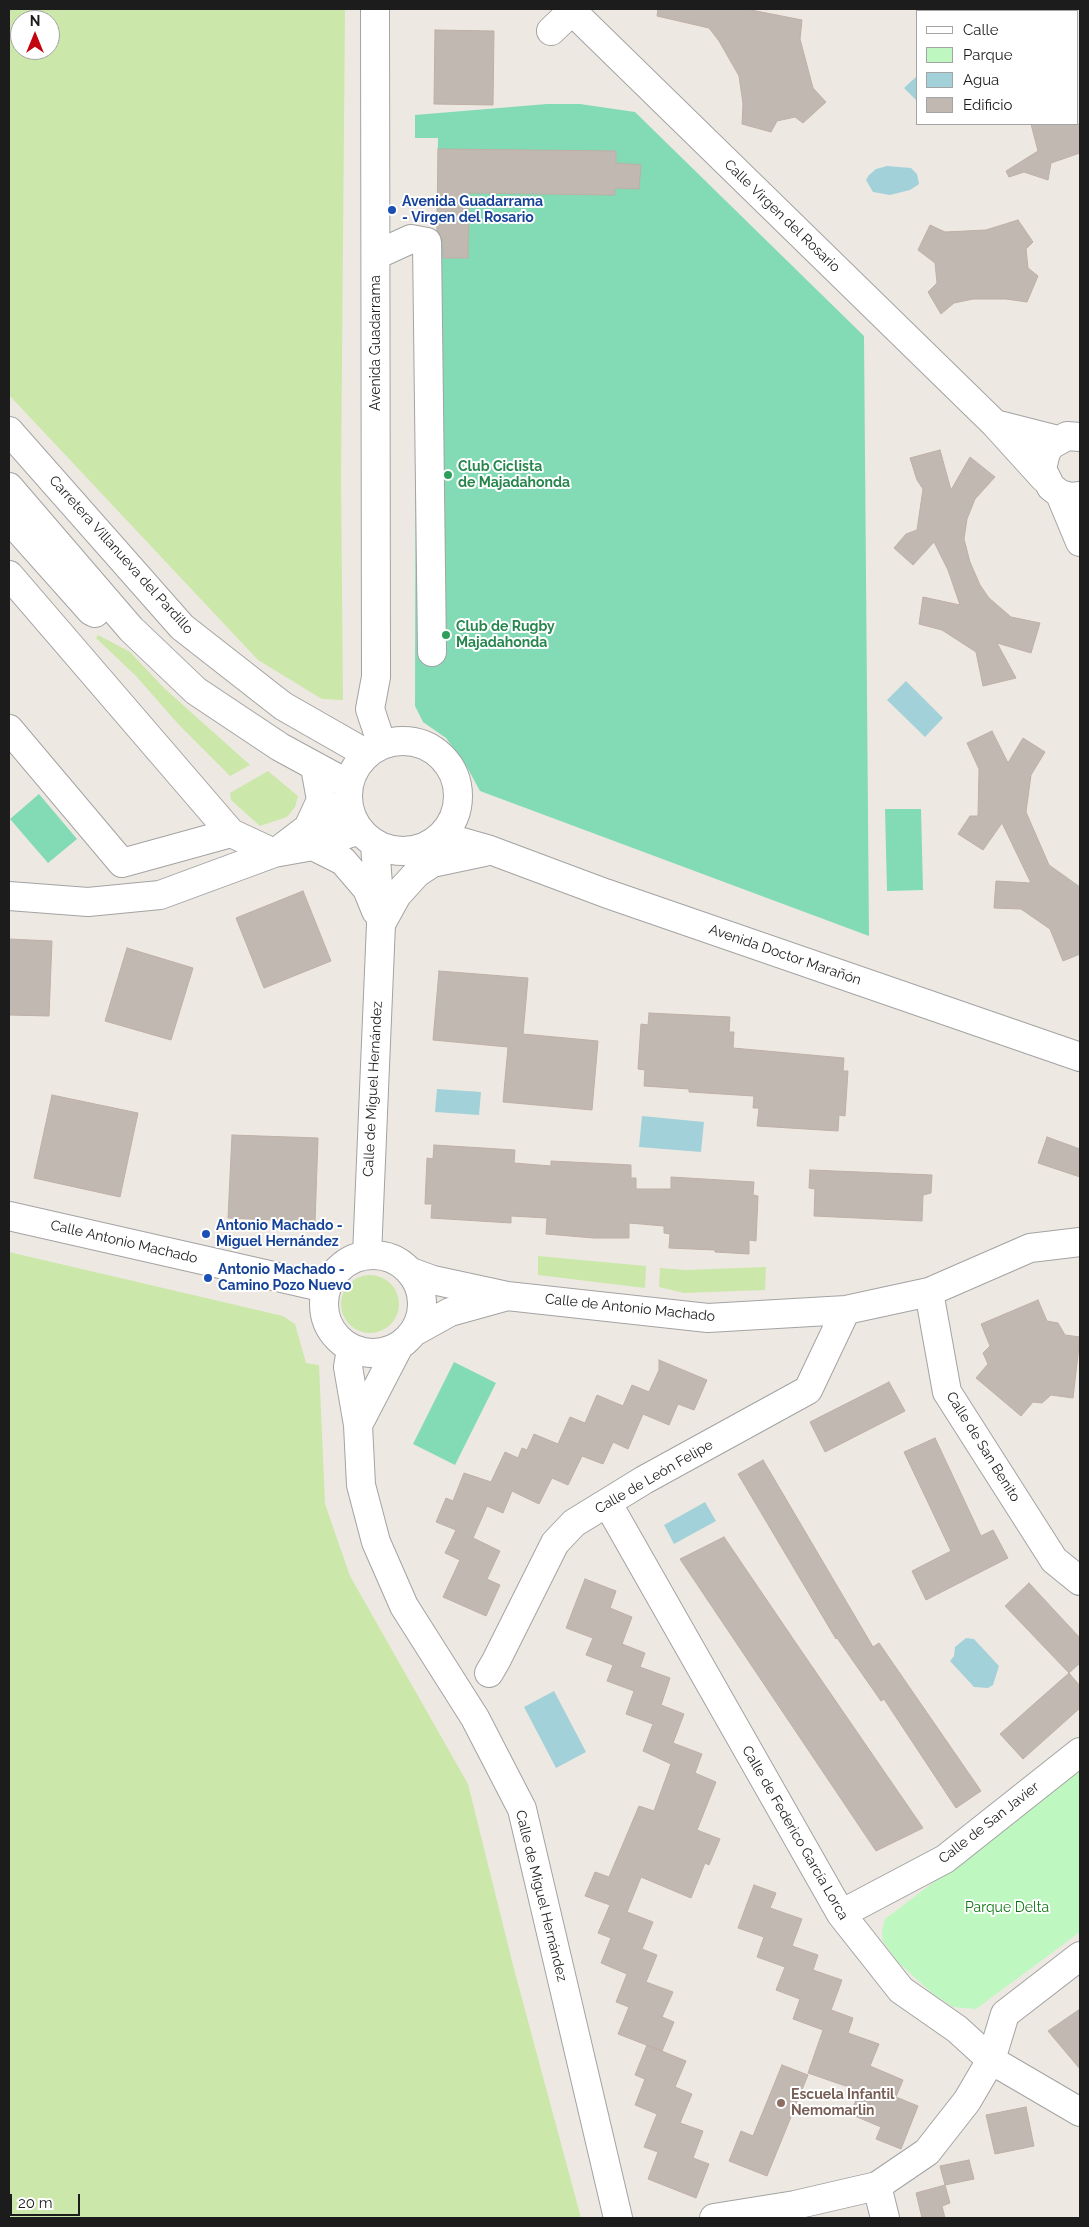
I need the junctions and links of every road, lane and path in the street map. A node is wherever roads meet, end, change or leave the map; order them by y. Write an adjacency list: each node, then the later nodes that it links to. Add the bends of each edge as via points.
1 (375, 9): 4 (street, Avenida Guadarrama)
2 (571, 10): 3 (street); 5 (street, Calle Virgen del Rosario)
3 (551, 32)
4 (376, 255): 14 (street, via 411,239 427,242); 15 (street, Avenida Guadarrama)
5 (995, 424): 7 (street); 9 (street, Calle Virgen del Rosario)
6 (9, 430): 18 (street, Carretera Villanueva del Pardillo, via 182,627 283,706)
7 (1071, 434): 9 (street, via 1051,445 1043,460)
8 (9, 488): 13 (street)
9 (1061, 489): 11 (street)
10 (9, 519): 13 (street, via 91,611)
11 (1080, 542)
12 (9, 575): 23 (street)
13 (131, 629): 20 (street, via 196,691)
14 (432, 652)
15 (376, 677): 16 (street, Avenida Guadarrama); 19 (street, Avenida Guadarrama, via 389,716)
16 (370, 709): 18 (street, via 355,723); 19 (street, Avenida Guadarrama)
17 (9, 729): 23 (street, via 122,863)
18 (333, 734): 19 (street, Carretera Villanueva del Pardillo)
19 (384, 746): 21 (street, via 424,745 440,755 453,771 458,790); 22 (street, via 355,768)
20 (315, 767): 22 (street); 25 (street, via 321,800)
21 (457, 810): 24 (street); 26 (street, Avenida Doctor Marañón)
22 (366, 824): 24 (street, via 415,850); 25 (street); 29 (street, Calle de Miguel Hernández)
23 (231, 833): 27 (street)
24 (441, 836): 26 (street, Avenida Doctor Marañón)
25 (311, 837): 27 (street); 29 (street, via 343,861 367,888)
26 (490, 850): 29 (street, Calle de Miguel Hernández, via 432,863 406,884); 30 (street, Avenida Doctor Marañón, via 605,893)
27 (274, 853): 28 (street, via 160,896 88,902)
28 (9, 896)
29 (381, 924): 33 (street, Calle de Miguel Hernández)
30 (1080, 1057)
31 (9, 1216): 35 (street, Calle Antonio Machado)
32 (1080, 1242): 36 (street, Calle de Antonio Machado, via 1030,1248)
33 (367, 1254): 34 (street, via 391,1258); 35 (street, via 342,1265)
34 (411, 1272): 37 (street, Calle de Antonio Machado); 39 (street, via 420,1286 423,1303)
35 (326, 1288): 40 (street, via 323,1301 329,1327 336,1338)
36 (930, 1292): 38 (street, Calle de Antonio Machado); 43 (street, Calle de San Benito, via 947,1392 1054,1560)
37 (507, 1296): 38 (street, Calle de Antonio Machado, via 708,1318); 39 (street, Calle de Antonio Machado, via 450,1312)
38 (846, 1310): 42 (street, Calle de León Felipe, via 808,1390 644,1480)
39 (406, 1339): 40 (street, via 389,1352 364,1353); 41 (street)
40 (351, 1349): 41 (street, Calle de Miguel Hernández, via 348,1367)
41 (358, 1425): 51 (street, Calle de Miguel Hernández, via 361,1485 376,1542 404,1606 475,1718 522,1809)
42 (608, 1504): 44 (street, Calle de León Felipe, via 574,1523 555,1544); 46 (street, Calle de Federico García Lorca)
43 (1080, 1581)
44 (488, 1673)
45 (1080, 1752): 46 (street, Calle de San Javier, via 945,1859)
46 (840, 1914): 48 (street, Calle de Federico García Lorca, via 901,1990 957,2029)
47 (1080, 1956): 48 (street, via 1005,2014)
48 (991, 2060): 49 (street, Calle de Federico García Lorca); 50 (street, via 968,2101 926,2152)
49 (1080, 2112)
50 (877, 2186): 52 (street, via 795,2205); 53 (street)
51 (618, 2218)
52 (714, 2218)
53 (885, 2218)

